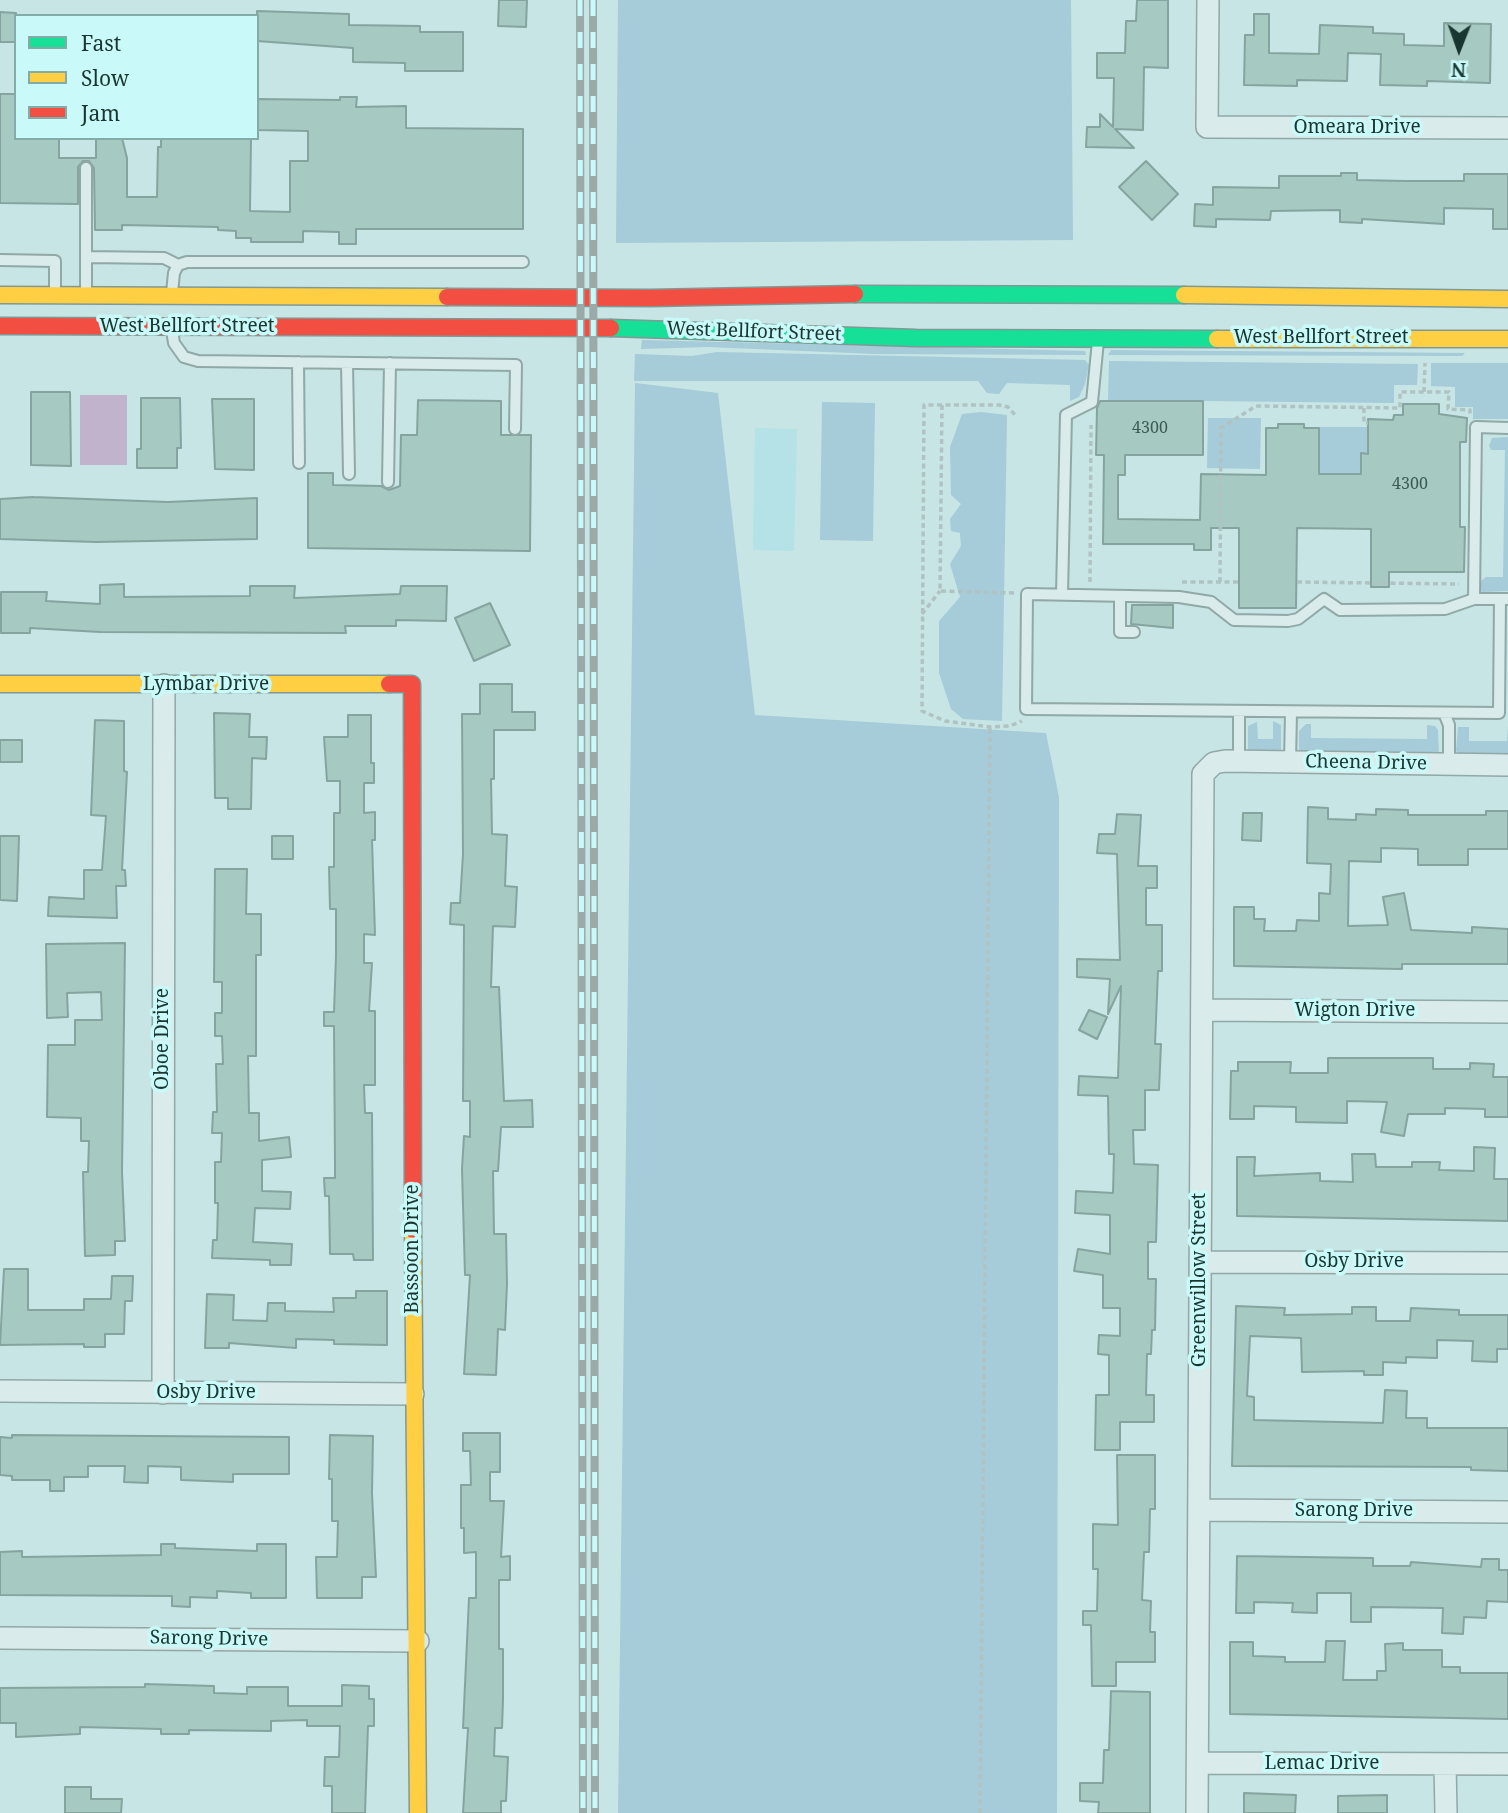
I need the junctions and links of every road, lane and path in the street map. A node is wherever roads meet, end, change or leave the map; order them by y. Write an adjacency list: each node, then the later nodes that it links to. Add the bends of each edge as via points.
1 (1209, 0): 2 (street, Omeara Drive, via 1206,127)
2 (1508, 128)
3 (86, 168): 4 (lane)
4 (86, 257): 7 (lane, via 164,258); 11 (lane)
5 (0, 260): 10 (lane, via 55,261)
6 (523, 262): 7 (lane)
7 (178, 265): 12 (lane)
8 (1100, 294): 12 (main road, West Bellfort Street, via 931,292 650,298); 13 (main road, West Bellfort Street); 16 (main road)
9 (0, 295): 10 (main road, West Bellfort Street)
10 (55, 295): 11 (main road, West Bellfort Street)
11 (86, 295): 12 (main road, West Bellfort Street)
12 (172, 295): 15 (main road)
13 (1508, 299)
14 (0, 326): 15 (main road, West Bellfort Street)
15 (172, 327): 16 (main road, West Bellfort Street, via 650,328 916,338); 19 (lane, via 174,343 184,357 198,361)
16 (1099, 327): 17 (main road, West Bellfort Street); 40 (lane, via 1091,402 1066,415)
17 (1508, 339)
18 (1425, 360): 22 (path)
19 (299, 362): 20 (lane); 31 (lane)
20 (347, 363): 21 (lane); 32 (lane)
21 (390, 363): 30 (lane, via 516,365); 33 (lane)
22 (1424, 392): 24 (path, via 1400,392 1400,408); 28 (path, via 1449,392 1448,409 1470,410)
23 (942, 405): 25 (path, via 999,405); 38 (path); 44 (path, via 924,405)
24 (1364, 408): 26 (path, via 1364,423); 35 (path, via 1256,406 1221,428)
25 (1015, 415)
26 (1368, 423)
27 (1091, 425): 34 (path)
28 (1476, 427): 29 (lane); 42 (lane)
29 (1508, 428)
30 (515, 429)
31 (299, 463)
32 (349, 474)
33 (388, 482)
34 (1090, 582)
35 (1220, 582)
36 (1297, 582): 37 (path)
37 (1459, 584)
38 (940, 591): 39 (path); 44 (path)
39 (1014, 593)
40 (1062, 594): 41 (lane); 49 (lane, via 1027,594)
41 (1120, 596): 42 (lane, via 1212,602 1234,620 1261,621 1298,620 1324,599 1339,610 1445,609); 45 (lane, via 1120,632)
42 (1474, 599): 43 (lane)
43 (1504, 599): 52 (lane, via 1499,713)
44 (922, 614): 53 (path, via 922,711 945,721)
45 (1134, 632)
46 (0, 684): 48 (main road, Lymbar Drive)
47 (412, 684): 48 (main road, Lymbar Drive); 64 (main road, Bassoon Drive)
48 (164, 685): 63 (street, Oboe Drive)
49 (1026, 709): 50 (lane); 53 (path, via 1022,721)
50 (1239, 711): 51 (lane); 54 (lane)
51 (1291, 712): 52 (lane); 55 (lane)
52 (1444, 713): 56 (lane, via 1449,725)
53 (990, 727): 73 (path)
54 (1231, 761): 55 (street, Cheena Drive); 58 (street, Greenwillow Street, via 1207,769 1202,783)
55 (1290, 762): 56 (street, Cheena Drive)
56 (1449, 764): 57 (street, Cheena Drive)
57 (1508, 765)
58 (1202, 1010): 59 (street, Wigton Drive); 60 (street, Greenwillow Street)
59 (1508, 1012)
60 (1201, 1262): 61 (street, Osby Drive); 65 (street, Greenwillow Street)
61 (1508, 1263)
62 (0, 1391): 63 (street, Osby Drive)
63 (163, 1393): 64 (street, Osby Drive)
64 (413, 1394): 68 (main road, Bassoon Drive)
65 (1199, 1510): 66 (street, Sarong Drive); 69 (street, Greenwillow Street)
66 (1508, 1512)
67 (0, 1638): 68 (street, Sarong Drive)
68 (418, 1641): 72 (main road, Bassoon Drive)
69 (1198, 1763): 70 (street, Lemac Drive); 74 (street, Greenwillow Street)
70 (1446, 1764): 71 (street, Lemac Drive); 75 (street)
71 (1508, 1764)
72 (418, 1813)
73 (980, 1813)
74 (1197, 1813)
75 (1446, 1813)

